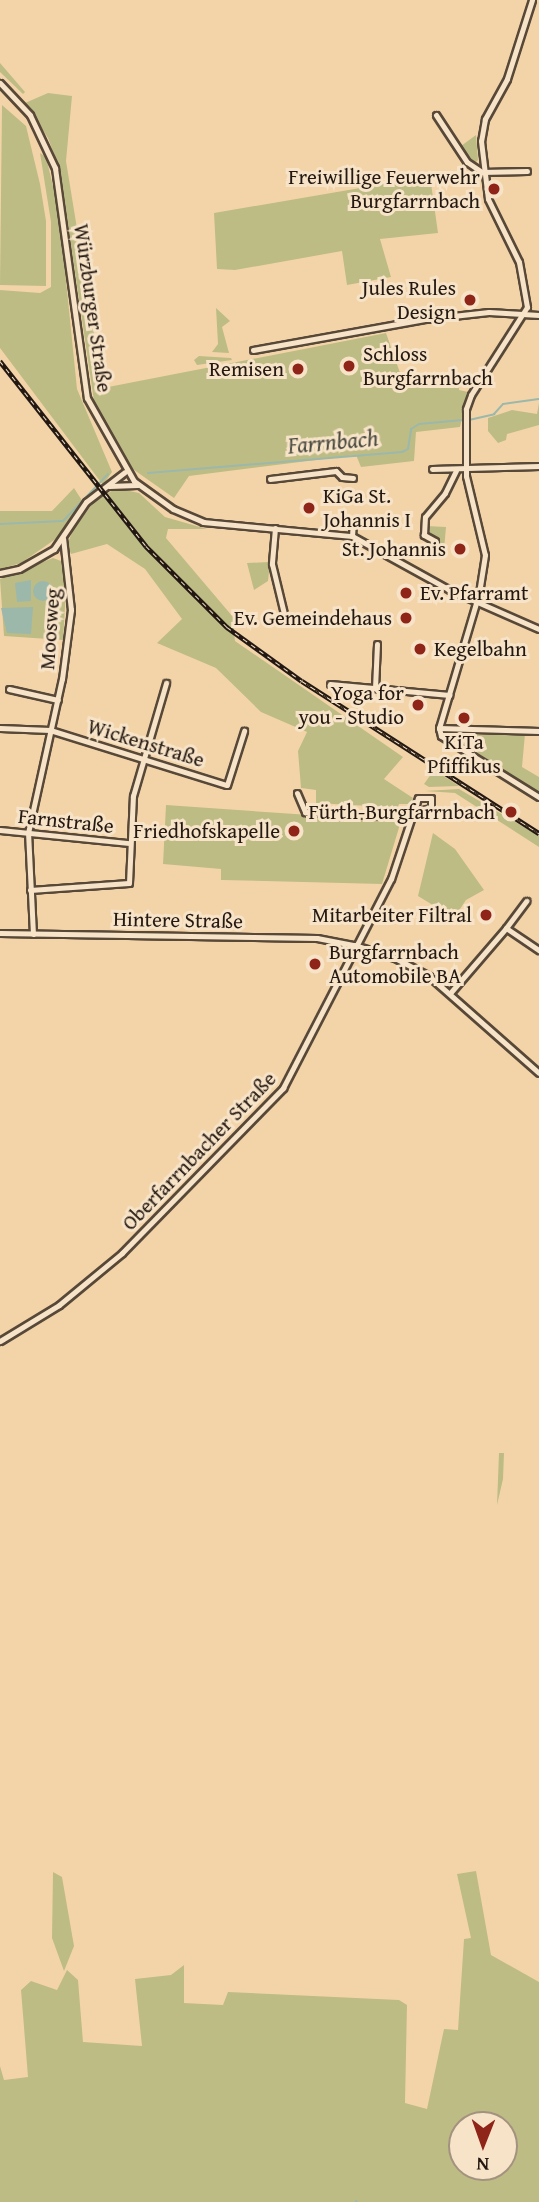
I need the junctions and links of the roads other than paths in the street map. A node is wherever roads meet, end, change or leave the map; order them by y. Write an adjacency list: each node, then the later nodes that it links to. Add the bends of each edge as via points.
1 (532, 0): 5 (street, via 507,79 481,129)
2 (0, 84): 13 (street, Würzburger Straße, via 30,115 55,168 84,384 101,429)
3 (436, 115): 5 (street, via 467,162)
4 (527, 171): 5 (street)
5 (482, 172): 6 (street, via 495,218 519,262)
6 (525, 315): 7 (street); 8 (street, via 489,312 426,319); 12 (street, via 471,395 464,432)
7 (539, 315)
8 (253, 350)
9 (539, 466): 12 (street)
10 (432, 469): 11 (street)
11 (456, 470): 12 (street); 22 (street, via 446,493 425,517 424,535)
12 (466, 470): 26 (street, via 485,555)
13 (125, 472): 16 (street); 17 (street, Würzburger Straße)
14 (353, 478): 15 (street, via 336,471)
15 (270, 479)
16 (106, 486): 17 (street); 21 (street, via 86,502)
17 (140, 486): 19 (street, Würzburger Straße, via 196,519)
18 (354, 522): 20 (street)
19 (275, 528): 20 (street, Würzburger Straße); 27 (street, via 272,566)
20 (352, 536): 26 (street, Würzburger Straße)
21 (63, 538): 23 (street); 24 (street, Moosweg)
22 (435, 541)
23 (54, 549): 24 (street, Moosweg); 25 (street, via 19,569)
24 (66, 561): 35 (street, Moosweg, via 71,610)
25 (0, 573)
26 (476, 602): 28 (street, Würzburger Straße); 34 (street)
27 (286, 622)
28 (539, 629)
29 (377, 643): 32 (street)
30 (166, 682): 41 (street)
31 (330, 684): 32 (street)
32 (375, 688): 34 (street)
33 (9, 689): 35 (street, Moosweg)
34 (449, 695): 40 (street)
35 (58, 700): 37 (street, Moosweg)
36 (0, 728): 37 (street, Wickenstraße)
37 (50, 730): 41 (street, Wickenstraße); 47 (street, Moosweg)
38 (539, 730): 40 (street)
39 (244, 731): 41 (street, Wickenstraße, via 227,785)
40 (439, 731): 43 (street)
41 (144, 760): 48 (street, via 133,796)
42 (297, 793): 45 (street, via 305,812)
43 (539, 797)
44 (414, 812): 45 (street, Oberfarrnbacher Straße)
45 (409, 817): 54 (street, Oberfarrnbacher Straße, via 391,879)
46 (0, 830): 47 (street, Farnstraße)
47 (28, 833): 48 (street, Farnstraße); 49 (street, Moosweg)
48 (129, 843): 49 (street, via 129,883)
49 (30, 890): 53 (street, Moosweg)
50 (526, 901): 51 (street)
51 (506, 928): 55 (street); 56 (street)
52 (0, 933): 53 (street, Hintere Straße)
53 (33, 933): 54 (street, Hintere Straße, via 317,938)
54 (354, 945): 56 (street, Hintere Straße, via 404,962); 58 (street, Oberfarrnbacher Straße, via 302,1059 283,1088 122,1254 59,1305)
55 (539, 950)
56 (451, 992): 57 (street, Hintere Straße)
57 (539, 1073)
58 (0, 1341)

